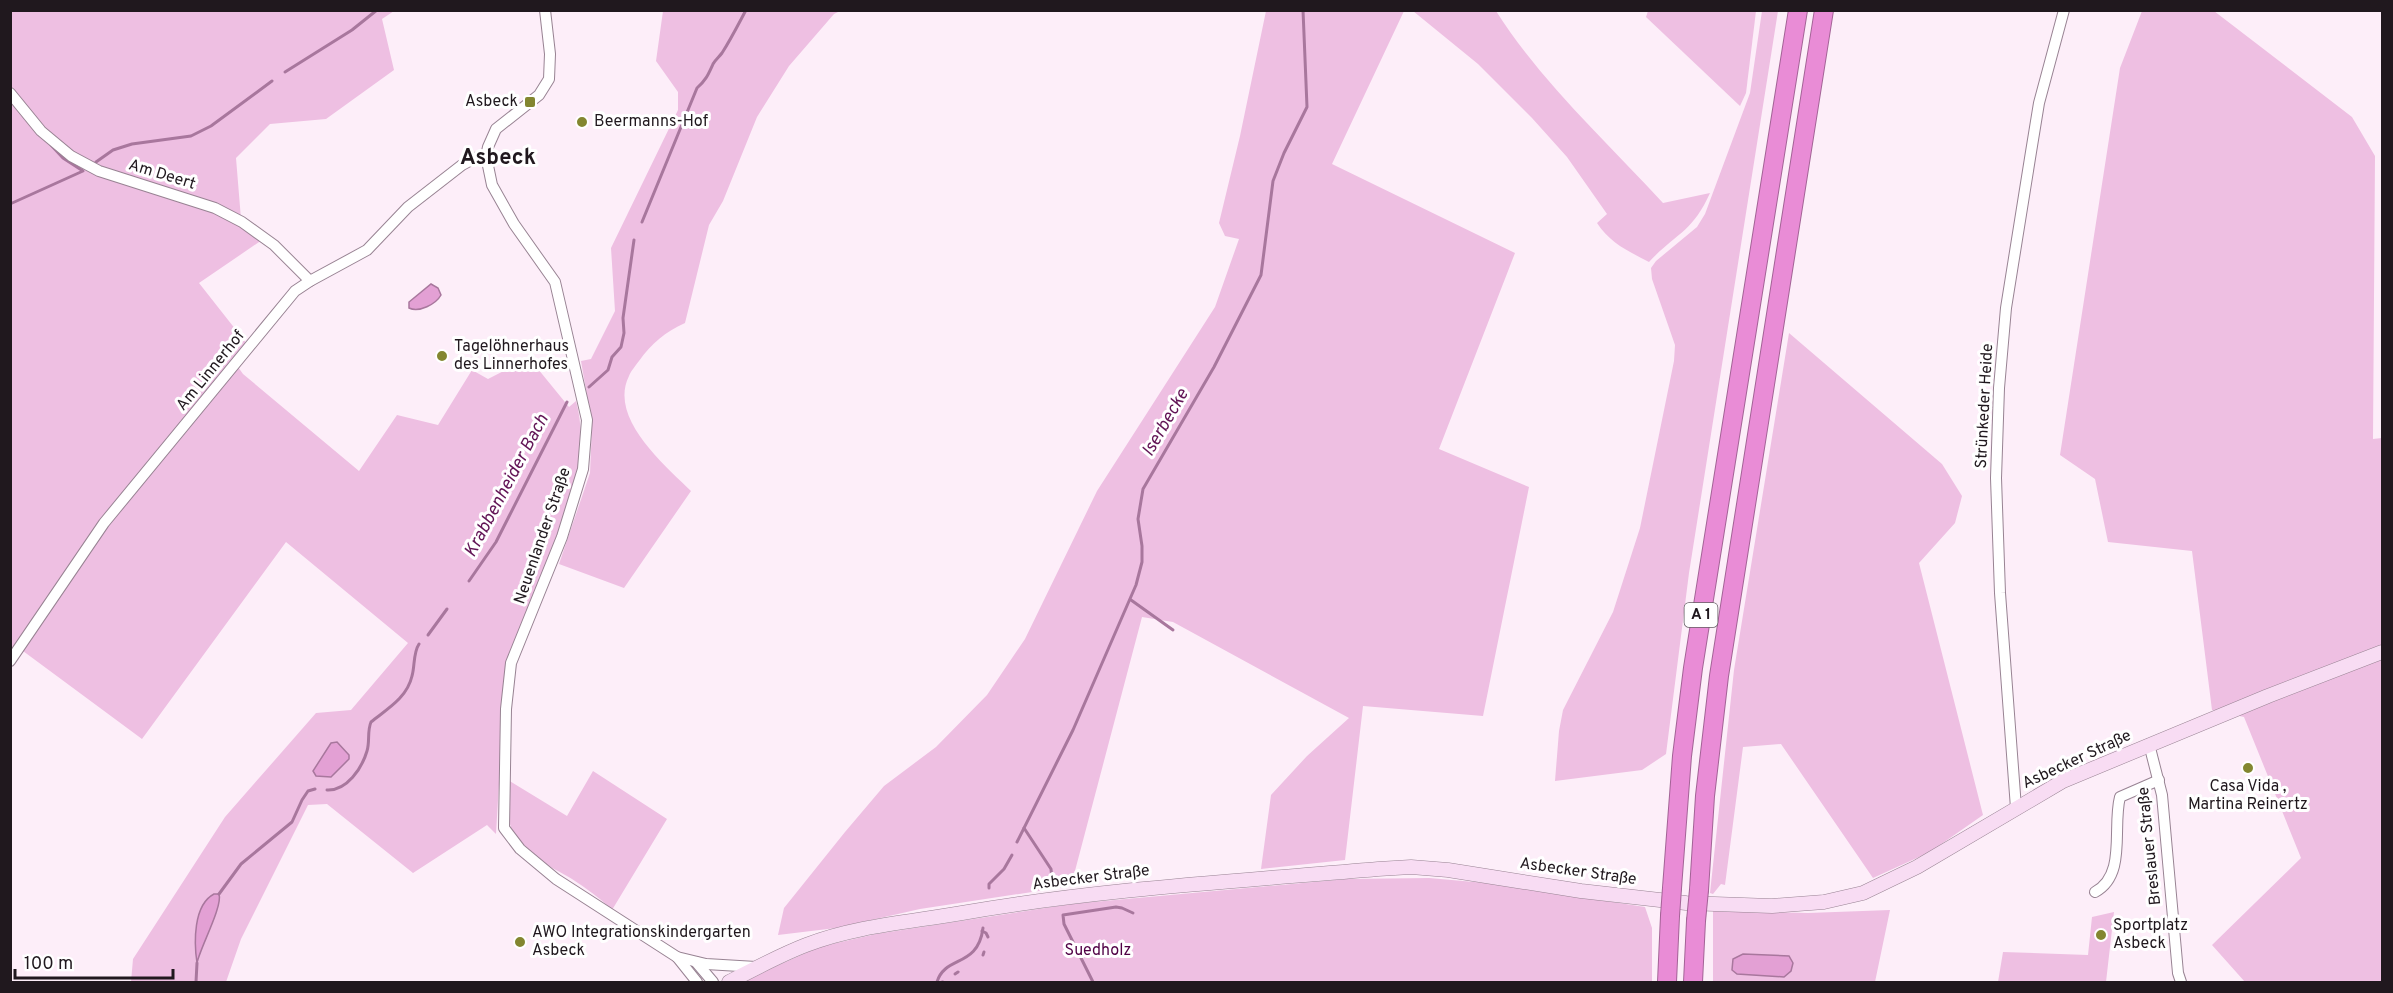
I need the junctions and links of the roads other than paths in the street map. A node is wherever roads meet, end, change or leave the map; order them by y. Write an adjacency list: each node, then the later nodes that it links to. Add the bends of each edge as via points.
1 (545, 10): 6 (street, via 549,79 539,94 496,129)
2 (1798, 10): 20 (highway, A 1, bridge, via 1692,669 1671,888)
3 (1824, 10): 21 (highway, A 1, bridge, via 1719,676 1705,796)
4 (2064, 10): 12 (street, Strünkeder Heide, via 2039,103 2006,308 1999,388 1996,478 2000,593)
5 (10, 93): 7 (street, Am Deert, via 41,131 71,156 99,171 215,208 242,222 274,245)
6 (486, 156): 7 (street, Am Linnerhof, via 462,165 408,207 367,250); 14 (street, Neuenlander Straße, via 492,185 555,282 587,420 583,469 562,537 511,663 506,709 504,828 520,849 556,879)
7 (309, 281): 9 (street, Am Linnerhof, via 295,291 104,523)
8 (2382, 652): 10 (main road, Asbecker Straße)
9 (10, 661)
10 (2149, 744): 11 (street, Breslauer Straße); 12 (main road, Asbecker Straße, via 2063,781)
11 (2160, 780): 13 (street, via 2120,797 2113,875); 22 (street, Breslauer Straße)
12 (2016, 808): 16 (main road, Asbecker Straße, via 1917,867 1863,892 1824,902 1772,906 1686,903 1448,870 1378,869 1011,904 807,944)
13 (2096, 892)
14 (677, 957): 15 (street, Neuenlander Straße); 17 (street, Neuenlander Straße)
15 (696, 962): 16 (street, Neuenlander Straße); 18 (street)
16 (756, 967): 19 (main road, Asbecker Straße)
17 (697, 982)
18 (713, 982)
19 (729, 982)
20 (1667, 982)
21 (1693, 982)
22 (2181, 982)

